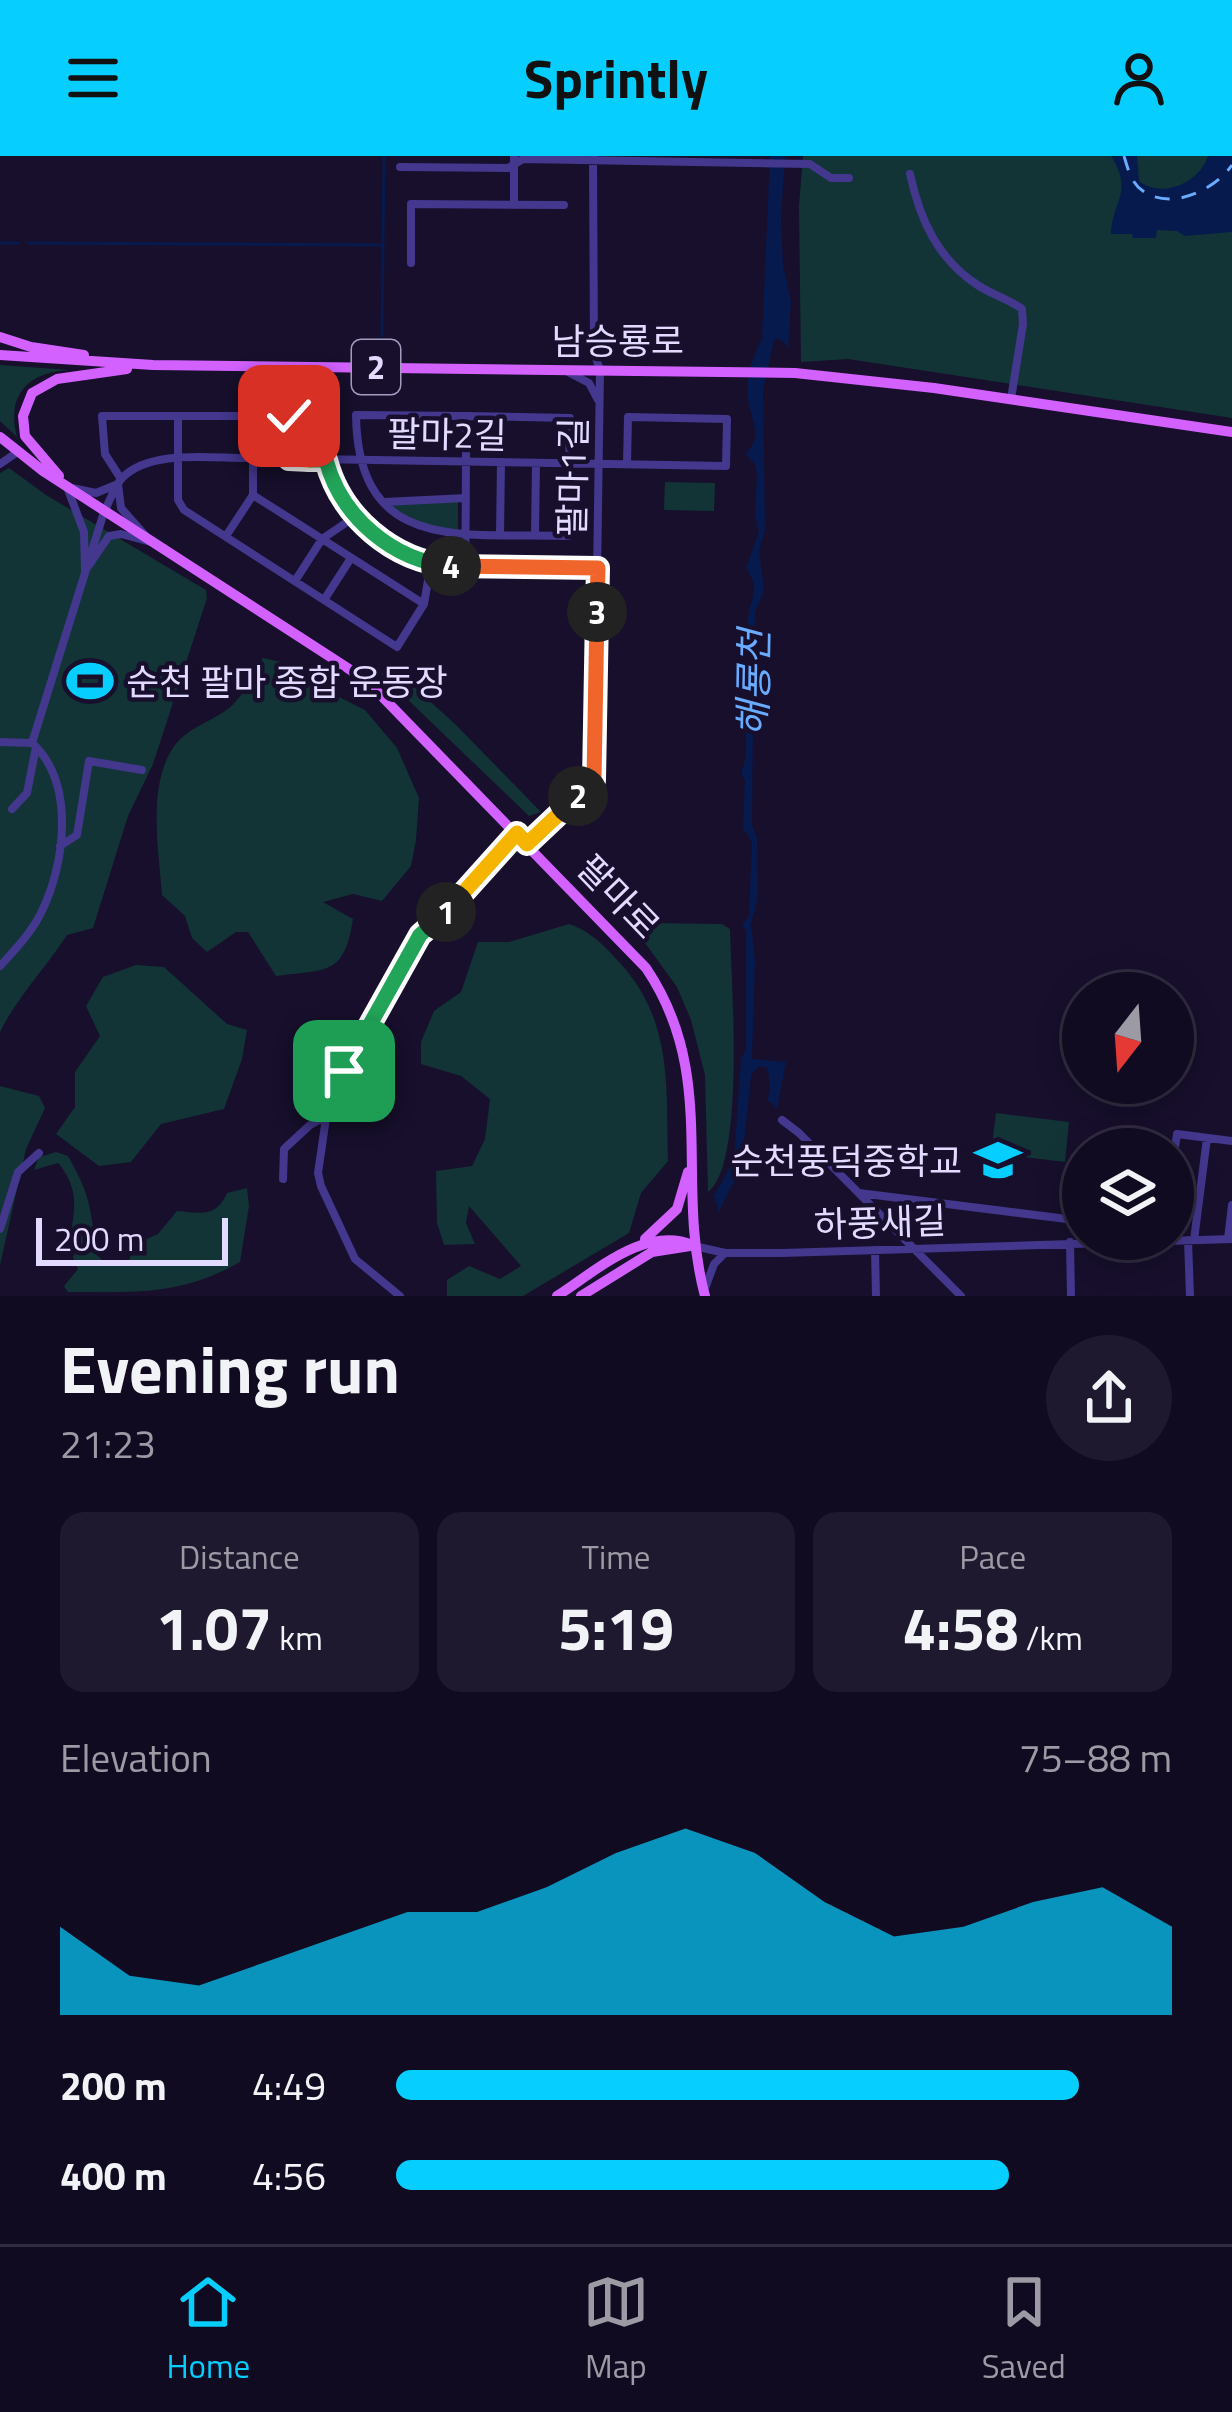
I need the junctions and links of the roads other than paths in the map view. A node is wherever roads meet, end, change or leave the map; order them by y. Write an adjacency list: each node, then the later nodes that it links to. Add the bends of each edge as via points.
1 (593, 158): 2 (street); 5 (street, via 810,164 830,178); 14 (street, 팔마1길)
2 (514, 160): 3 (street, via 508,168); 6 (street)
3 (400, 166)
4 (910, 174): 15 (street, via 942,253 1022,309)
5 (849, 178)
6 (514, 205): 7 (street); 8 (street, via 411,204)
7 (564, 206)
8 (411, 263)
9 (0, 337): 11 (main road)
10 (0, 355): 11 (main road, 남승룡로 / 2)
11 (153, 364): 12 (main road, 남승룡로 / 2); 34 (main road, via 57,379 32,393 25,436)
12 (324, 366): 13 (main road, 남승룡로 / 2); 24 (street)
13 (565, 371): 14 (main road, 남승룡로 / 2); 16 (street, via 589,383)
14 (600, 371): 15 (main road, 남승룡로 / 2, via 738,370); 16 (street, 팔마1길)
15 (1011, 399): 19 (main road, 남승룡로 / 2)
16 (599, 404): 31 (street, 팔마1길)
17 (178, 416): 22 (street); 23 (street, via 289,416); 33 (street, via 102,416 105,454)
18 (466, 416): 25 (street, via 356,415); 26 (street); 29 (street, via 570,418)
19 (1232, 431)
20 (7, 445): 30 (street); 34 (main road, 팔마로)
21 (253, 458): 22 (street, 팔마2길); 23 (street, 팔마2길); 35 (street)
22 (178, 459): 33 (street, 팔마2길, via 146,463); 43 (street, via 181,506)
23 (289, 459): 24 (street, 팔마2길)
24 (326, 460): 25 (street, 팔마2길); 39 (street)
25 (359, 460): 26 (street, 팔마2길); 37 (street)
26 (466, 462): 27 (street, 팔마2길); 36 (street)
27 (501, 462): 28 (street, 팔마2길); 41 (street)
28 (536, 463): 29 (street, 팔마2길); 42 (street)
29 (569, 463): 31 (street, 팔마2길); 42 (street, via 568,536)
30 (0, 464)
31 (599, 464): 32 (street, 팔마2길); 49 (street, 팔마1길)
32 (627, 464): 32 (street, 팔마2길, via 726,466 727,419 628,417)
33 (119, 481): 34 (street, 팔마2길, via 96,493); 38 (street); 45 (street, via 121,508)
34 (65, 486): 38 (main road, 팔마로); 50 (street, via 83,532)
35 (253, 495): 43 (street); 44 (street)
36 (466, 497): 37 (street); 40 (street)
37 (383, 502): 40 (street, via 417,526)
38 (104, 512): 45 (main road, 팔마로); 50 (street)
39 (356, 516): 44 (street); 47 (street, via 395,548)
40 (466, 535): 41 (street); 48 (street)
41 (500, 535): 42 (street)
42 (535, 535)
43 (226, 536): 51 (street)
44 (322, 539): 46 (street); 51 (street)
45 (151, 542): 50 (street, via 109,536); 58 (main road, 팔마로, via 370,683)
46 (352, 558): 52 (street); 53 (street)
47 (431, 563): 48 (street); 53 (street)
48 (465, 566): 49 (street)
49 (598, 568): 59 (street, 팔마1길, via 594,780)
50 (85, 571): 55 (street)
51 (295, 581): 52 (street)
52 (325, 600): 53 (street, via 397,647)
53 (424, 604)
54 (0, 742): 55 (street)
55 (34, 745): 57 (street, via 27,794); 60 (street, via 58,788)
56 (142, 770): 60 (street, via 89,761 76,835)
57 (12, 809)
58 (517, 833): 59 (main road, 팔마로); 62 (street, via 420,935)
59 (527, 844): 67 (main road, 팔마로, via 633,952 665,997 686,1054)
60 (58, 847): 61 (street, via 42,911)
61 (0, 966)
62 (326, 1116): 69 (street, via 284,1149); 87 (street, via 321,1186 355,1259)
63 (782, 1120): 70 (street)
64 (1194, 1136): 65 (street)
65 (1208, 1138): 66 (street); 73 (street)
66 (1232, 1141)
67 (693, 1145): 78 (main road, 팔마로); 81 (main road, via 671,1219)
68 (39, 1153): 74 (street, via 17,1172)
69 (283, 1179)
70 (860, 1193): 72 (street); 79 (street)
71 (1232, 1205): 75 (street)
72 (1062, 1218)
73 (1194, 1222)
74 (0, 1228)
75 (1230, 1239): 76 (street)
76 (1194, 1240)
77 (1062, 1242): 79 (street, 하풍새길)
78 (693, 1245): 81 (main road, via 657,1239); 82 (street, 하풍새길); 85 (main road, via 652,1252); 86 (main road, 팔마로)
79 (913, 1248): 80 (street, 하풍새길); 91 (street)
80 (875, 1250): 82 (street, 하풍새길); 90 (street)
81 (626, 1252): 88 (main road)
82 (725, 1253): 86 (street)
83 (1070, 1260): 92 (street)
84 (1191, 1260): 93 (street)
85 (602, 1290): 89 (main road)
86 (704, 1295)
87 (400, 1296)
88 (557, 1296)
89 (581, 1296)
90 (876, 1296)
91 (961, 1296)
92 (1071, 1296)
93 (1190, 1296)

